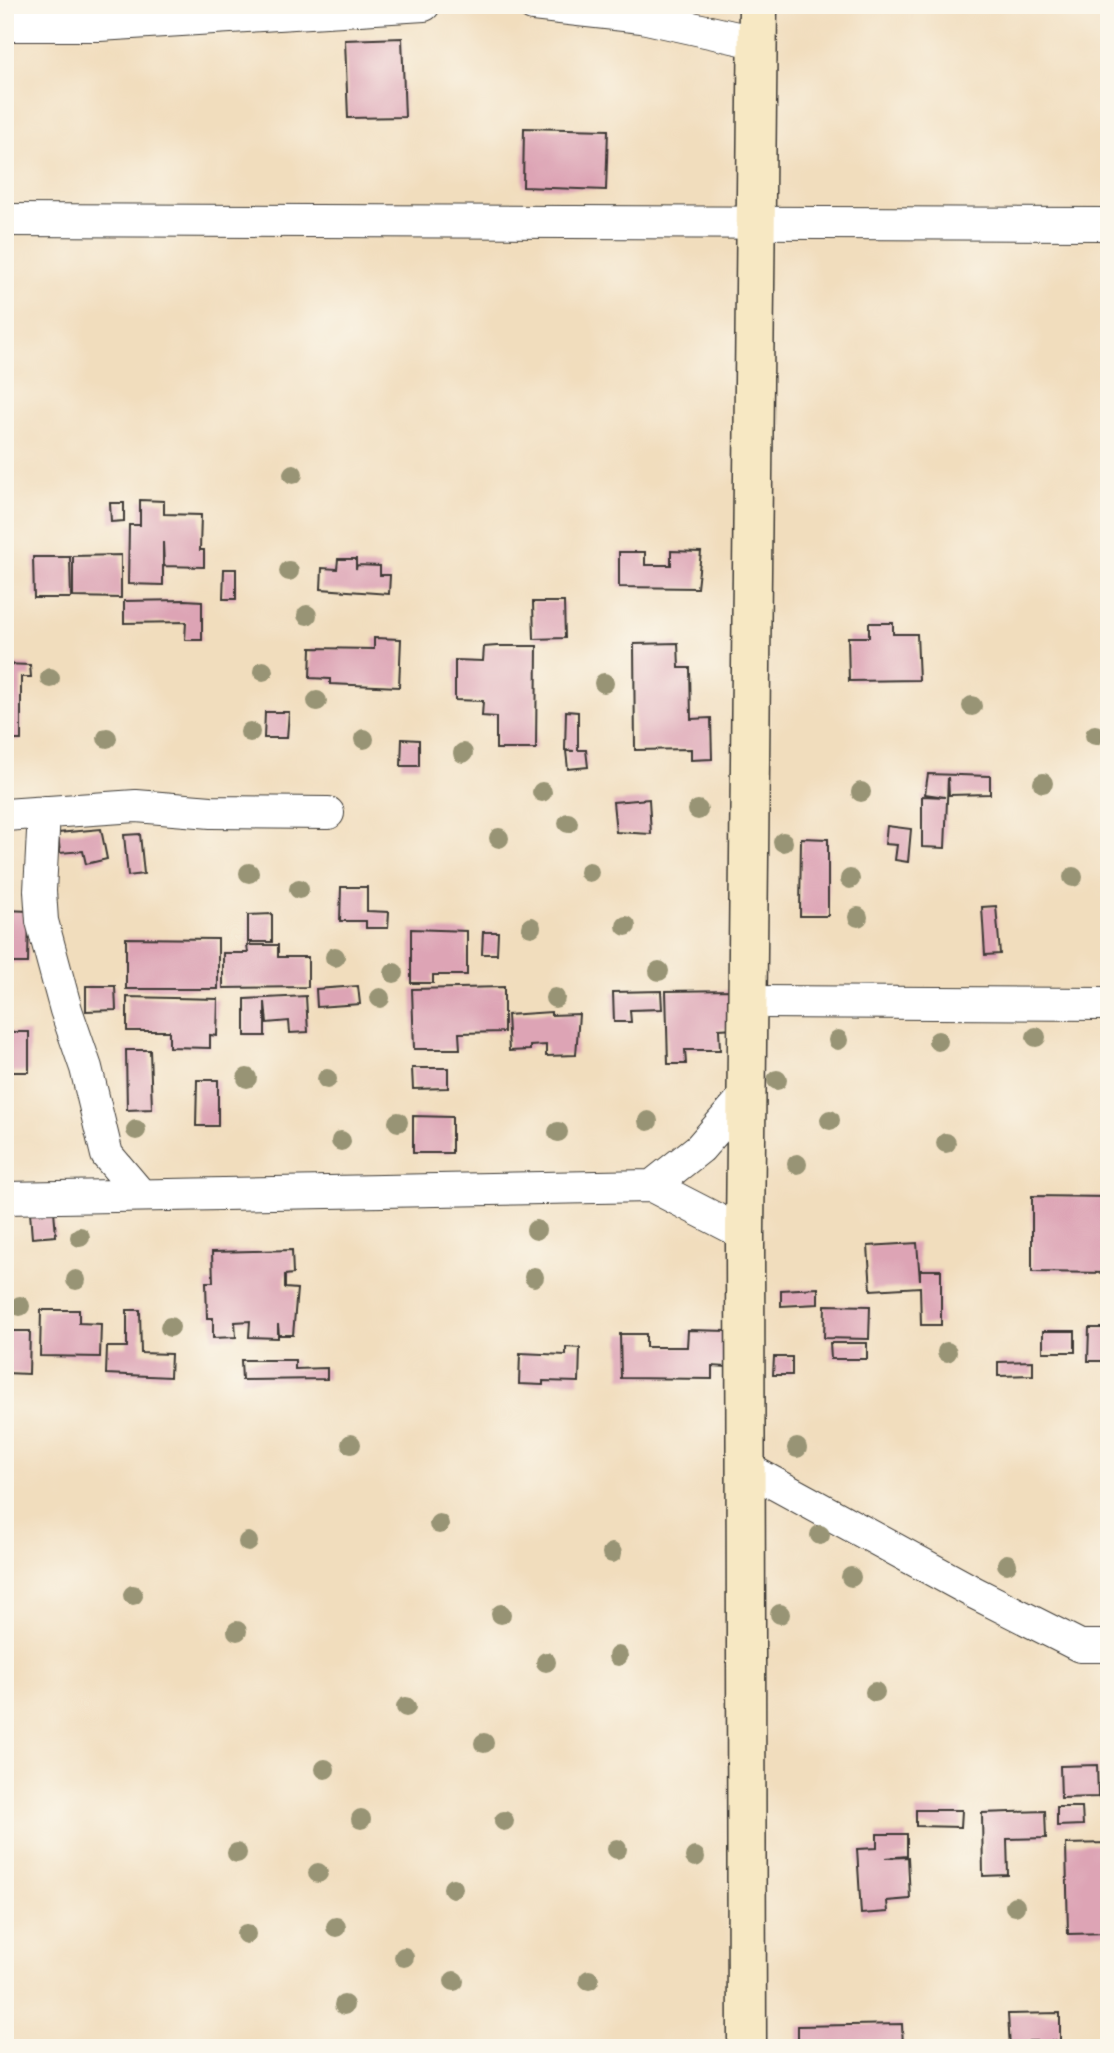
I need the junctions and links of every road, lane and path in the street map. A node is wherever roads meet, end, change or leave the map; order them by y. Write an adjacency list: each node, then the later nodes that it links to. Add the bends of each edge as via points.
1 (424, 5): 4 (street, via 99,25)
2 (533, 5): 5 (street, via 642,17)
3 (758, 5): 5 (street)
4 (5, 24)
5 (760, 43): 7 (street)
6 (5, 220): 7 (street)
7 (757, 224): 8 (street); 12 (street)
8 (1109, 224)
9 (44, 812): 10 (street, via 136,806); 11 (street); 16 (street, via 42,921 107,1156)
10 (328, 813)
11 (5, 815)
12 (747, 1002): 13 (street); 14 (street)
13 (1109, 1004)
14 (746, 1095): 15 (street, via 700,1148); 18 (street)
15 (652, 1186): 16 (street); 18 (street)
16 (140, 1194): 17 (street)
17 (5, 1198)
18 (745, 1234): 19 (street)
19 (746, 1468): 20 (street, via 1080,1646); 21 (street)
20 (1109, 1646)
21 (747, 2048)

